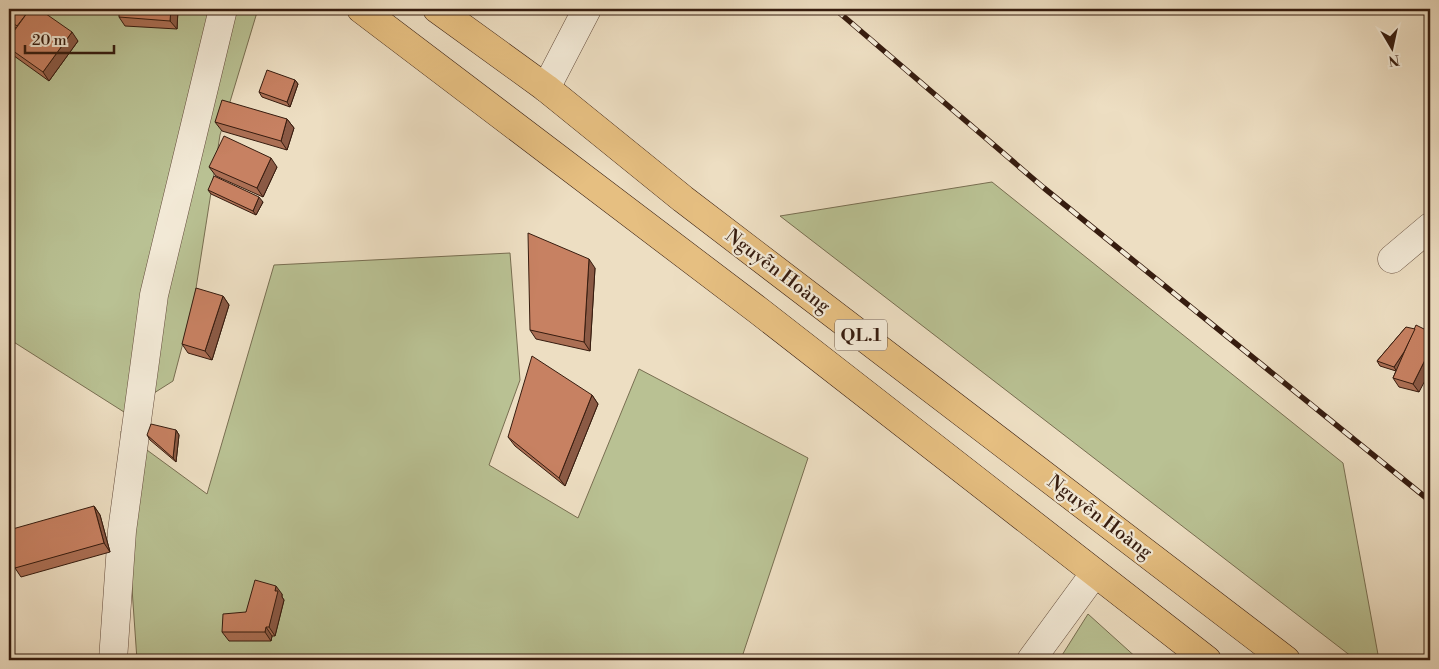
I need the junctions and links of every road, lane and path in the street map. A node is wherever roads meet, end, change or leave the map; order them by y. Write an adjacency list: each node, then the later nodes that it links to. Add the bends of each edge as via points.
1 (223, 9): 9 (street, via 154,295 122,531)
2 (361, 9): 8 (highway, QL.1, via 759,311)
3 (437, 9): 5 (highway, Nguyễn Hoàng / QL.1)
4 (587, 9): 5 (street)
5 (546, 88): 12 (highway, Nguyễn Hoàng / QL.1, via 683,199)
6 (1430, 228): 7 (street)
7 (1392, 259)
8 (1094, 574): 10 (street); 11 (highway, QL.1)
9 (113, 660)
10 (1031, 660)
11 (1207, 660)
12 (1286, 660)

